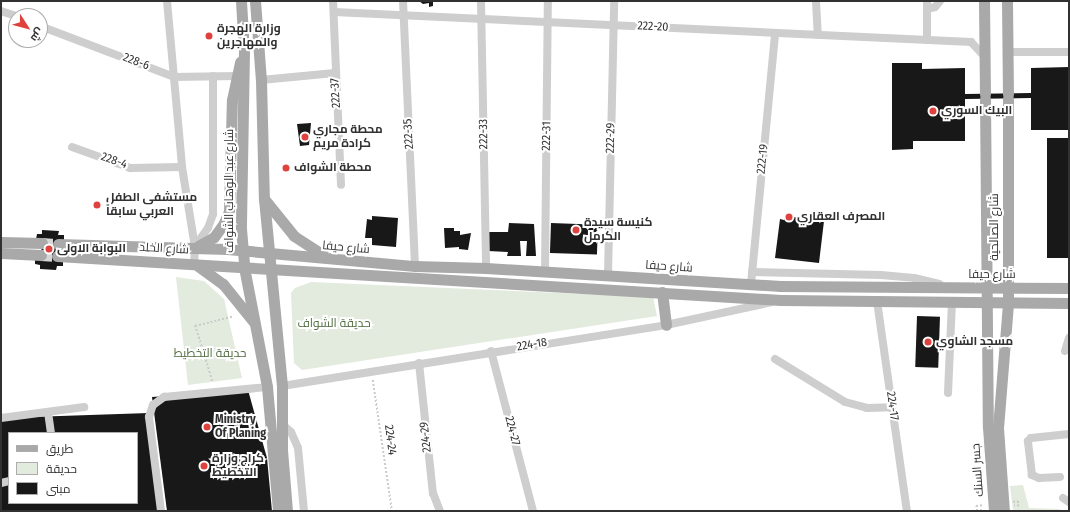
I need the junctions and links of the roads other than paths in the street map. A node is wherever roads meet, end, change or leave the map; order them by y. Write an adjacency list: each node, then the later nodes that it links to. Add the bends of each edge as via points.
1 (167, 1): 30 (street)
2 (241, 1): 25 (main road, شارع عبد الوهاب الشواف)
3 (256, 1): 33 (main road)
4 (333, 1): 14 (street, 222-37)
5 (403, 1): 15 (street, 222-35)
6 (481, 1): 16 (street, 222-33)
7 (548, 1): 17 (street, 222-31)
8 (614, 1): 18 (street, 222-29)
9 (816, 1): 22 (street)
10 (940, 1): 13 (street, via 935,7)
11 (984, 1): 20 (main road, شارع الصالحية)
12 (1007, 1): 26 (main road, شارع الصالحية)
13 (927, 5): 23 (street)
14 (334, 12): 15 (street, 222-20); 29 (street, 222-37)
15 (403, 15): 16 (street, 222-20); 49 (street, 222-35)
16 (481, 19): 17 (street, 222-20); 51 (street, 222-33)
17 (548, 22): 18 (street, 222-20); 53 (street, 222-31)
18 (613, 25): 21 (street, 222-20); 55 (street, 222-29)
19 (48, 29): 30 (street, 228-6)
20 (984, 29): 24 (street); 28 (main road, شارع الصالحية)
21 (776, 33): 22 (street, 222-20); 54 (street, 222-19)
22 (818, 35): 23 (street, 222-20)
23 (927, 40): 24 (street, 222-20)
24 (971, 42): 28 (street)
25 (244, 51): 32 (main road); 42 (main road, شارع عبد الوهاب الشواف)
26 (1008, 52): 27 (street); 59 (main road, شارع الصالحية)
27 (1069, 52)
28 (985, 57): 58 (main road, شارع الصالحية)
29 (335, 73): 33 (street); 36 (street, 222-37)
30 (174, 76): 31 (street, 228-6); 35 (street)
31 (213, 76): 32 (street, 228-6); 41 (street, via 214,214)
32 (236, 76): 41 (main road, via 232,100 229,211 214,237 207,243)
33 (261, 80): 37 (main road)
34 (72, 146): 35 (street, 228-4, via 130,168)
35 (182, 167): 41 (street)
36 (341, 185)
37 (264, 199): 44 (main road); 47 (main road, via 294,236)
38 (1, 242): 39 (main road)
39 (42, 243)
40 (58, 244): 41 (main road, شارع الخلد)
41 (195, 247): 42 (main road, شارع الخلد); 48 (street)
42 (242, 250): 44 (main road, شارع الخلد); 50 (main road, شارع عبد الوهاب الشواف)
43 (1, 253): 45 (main road)
44 (269, 253): 47 (main road, شارع حيفا); 52 (main road)
45 (41, 255)
46 (57, 256): 48 (main road, شارع الخلد)
47 (330, 260): 49 (main road, شارع حيفا)
48 (194, 264): 50 (main road, شارع الخلد); 68 (main road, via 223,284)
49 (415, 266): 51 (main road, شارع حيفا)
50 (244, 267): 52 (main road, شارع الخلد); 68 (main road, شارع عبد الوهاب الشواف)
51 (486, 268): 53 (main road, شارع حيفا)
52 (270, 269): 61 (main road, شارع حيفا); 75 (main road)
53 (545, 272): 55 (main road, شارع حيفا)
54 (752, 272): 56 (street, 222-19); 57 (street, via 899,277)
55 (608, 275): 56 (main road, شارع حيفا)
56 (751, 284): 57 (main road, شارع حيفا)
57 (947, 287): 58 (main road, شارع حيفا)
58 (987, 288): 59 (main road, شارع حيفا); 65 (main road, شارع الصالحية)
59 (1008, 288): 60 (main road, شارع حيفا); 67 (main road, شارع الصالحية)
60 (1069, 288)
61 (662, 292): 62 (main road, شارع حيفا); 69 (main road)
62 (781, 300): 63 (main road, شارع حيفا); 69 (street, 224-18)
63 (877, 301): 64 (main road, شارع حيفا); 79 (street, 224-17)
64 (952, 302): 65 (main road, شارع حيفا); 77 (street)
65 (987, 303): 67 (main road, شارع حيفا); 83 (main road, شارع الصالحية)
66 (1069, 303): 67 (main road, شارع حيفا)
67 (1008, 304): 83 (main road, شارع الصالحية)
68 (256, 325): 76 (main road, شارع عبد الوهاب الشواف)
69 (666, 325): 71 (street, 224-18)
70 (1069, 338): 72 (street)
71 (491, 351): 74 (street, 224-18); 93 (street, 224-27)
72 (1065, 351)
73 (775, 359): 79 (street, via 845,402 867,408)
74 (419, 363): 75 (street, 224-18); 92 (street, 224-29, via 432,493)
75 (282, 386): 82 (main road)
76 (267, 387): 86 (main road, شارع عبد الوهاب الشواف); 88 (street, via 164,397 153,404 149,417)
77 (948, 392)
78 (84, 407): 80 (street)
79 (892, 407): 94 (street, 224-17)
80 (48, 412): 81 (street); 84 (street)
81 (1, 418)
82 (282, 424): 86 (main road); 91 (street, via 290,432 298,448)
83 (993, 428): 95 (main road, جسر السنك, bridge); 96 (main road, جسر السنك, bridge)
84 (50, 432)
85 (1069, 434): 87 (street, via 1031,438 1028,441 1032,475 1039,478)
86 (278, 450): 89 (main road); 90 (main road)
87 (1060, 477)
88 (161, 511)
89 (278, 511)
90 (287, 511)
91 (304, 511)
92 (440, 511)
93 (533, 511)
94 (907, 511)
95 (994, 511)
96 (1004, 511)

